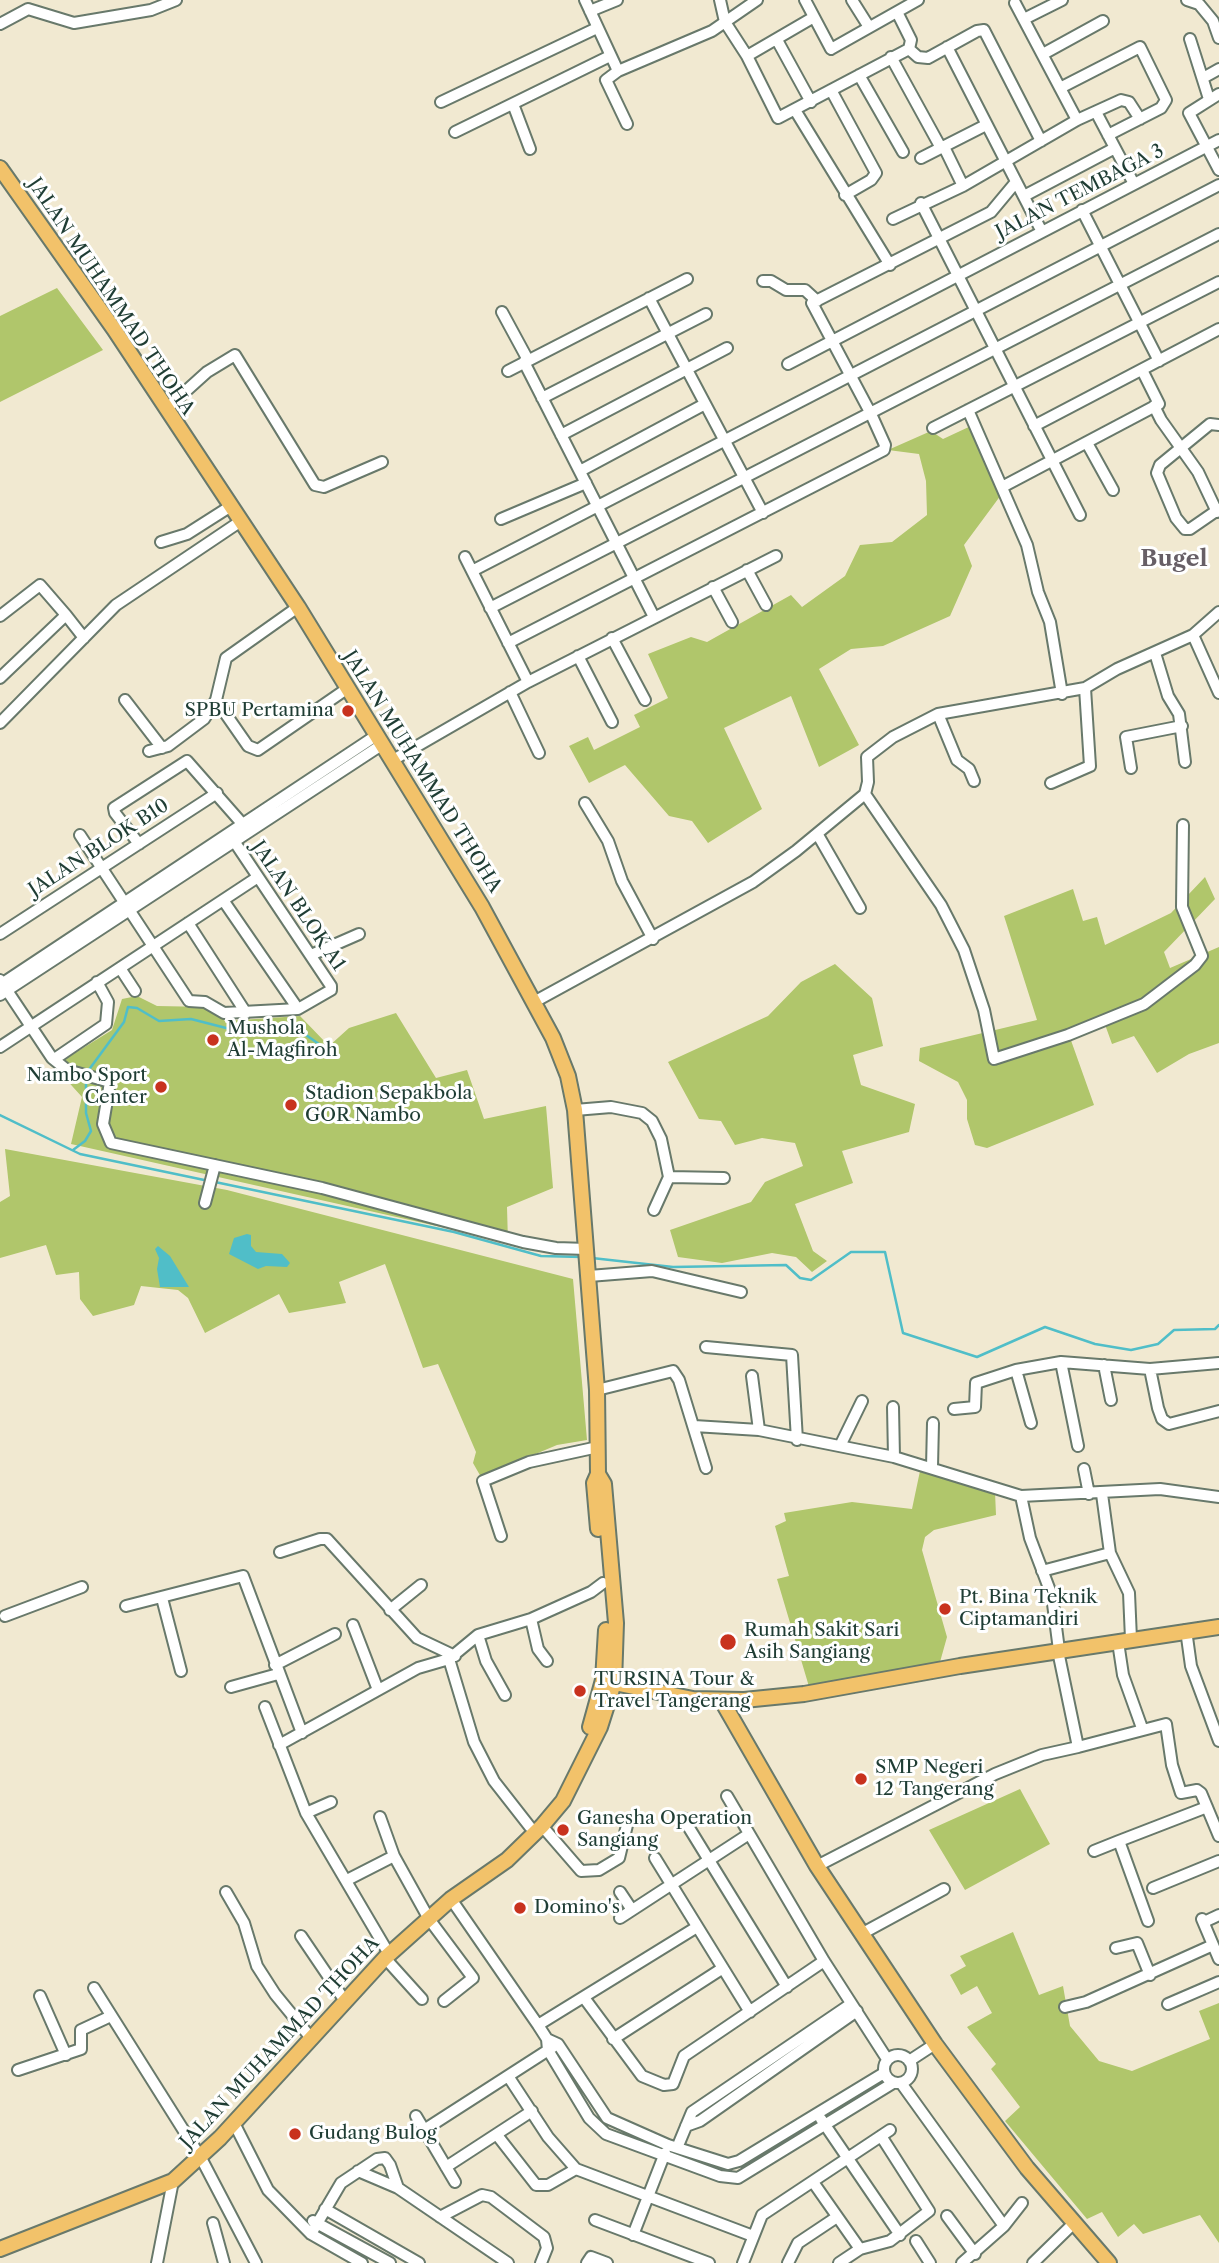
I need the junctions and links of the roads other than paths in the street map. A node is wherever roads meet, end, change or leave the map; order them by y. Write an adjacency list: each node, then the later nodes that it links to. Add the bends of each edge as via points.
1 (176, 0): 19 (street, via 151,10 74,23 29,9)
2 (585, 0): 13 (street)
3 (617, 0): 13 (street)
4 (720, 0): 18 (street)
5 (755, 0): 18 (street)
6 (804, 0): 15 (street)
7 (852, 0): 20 (street)
8 (918, 0): 14 (street)
9 (1062, 0): 16 (street)
10 (1187, 0): 11 (street)
11 (1200, 2): 22 (street)
12 (1015, 4): 16 (street)
13 (590, 11): 21 (street)
14 (897, 12): 20 (street); 26 (street, via 911,40)
15 (814, 17): 20 (street, via 831,49); 23 (street)
16 (1024, 19): 27 (street)
17 (1102, 21): 27 (street)
18 (725, 22): 29 (street); 32 (street)
19 (0, 24)
20 (869, 27)
21 (597, 28): 28 (street); 38 (street)
22 (1219, 38)
23 (777, 40): 29 (street); 39 (street)
24 (1190, 40): 34 (street)
25 (947, 47): 26 (street, via 923,59); 46 (street); 50 (street, via 977,31 986,32)
26 (909, 49): 30 (street)
27 (1043, 54): 35 (street)
28 (610, 56): 32 (street); 40 (street)
29 (747, 56): 41 (street, via 775,117)
30 (891, 57): 33 (street); 52 (street)
31 (1219, 69): 34 (street)
32 (618, 71): 45 (street, via 606,80)
33 (859, 75): 36 (street); 55 (street)
34 (1203, 78): 37 (street)
35 (1060, 88): 43 (street); 44 (street, via 1140,47 1166,100)
36 (831, 90): 39 (street); 64 (street, via 876,173)
37 (1214, 96): 51 (street, via 1189,113)
38 (441, 102)
39 (811, 102): 41 (street)
40 (513, 104): 47 (street); 54 (street)
41 (795, 110): 64 (street)
42 (1097, 112): 43 (street); 44 (street, via 1125,100); 48 (street)
43 (1077, 120): 50 (street)
44 (1140, 120): 48 (street)
45 (627, 124)
46 (986, 125): 52 (street); 57 (street)
47 (455, 132)
48 (1108, 135): 53 (street)
49 (1219, 140): 51 (street, JALAN TEMBAGA 3)
50 (1041, 141): 57 (street)
51 (1206, 146): 59 (street); 62 (street, JALAN TEMBAGA 3)
52 (943, 148): 56 (street); 61 (street)
53 (1115, 148): 62 (street); 65 (street)
54 (530, 149)
55 (902, 152)
56 (921, 158)
57 (1006, 161): 60 (street); 61 (street)
58 (0, 168): 101 (main road, JALAN MUHAMMAD THOHA)
59 (1219, 170)
60 (1016, 182): 65 (street); 71 (street, via 991,212)
61 (968, 184): 66 (street)
62 (1134, 184): 67 (street, JALAN TEMBAGA 3)
63 (1219, 185): 72 (street)
64 (845, 195): 73 (street)
65 (1024, 196): 69 (street)
66 (922, 203): 68 (street); 71 (street)
67 (1082, 210): 69 (street, JALAN TEMBAGA 3); 72 (street)
68 (893, 219)
69 (1042, 232): 74 (street, JALAN TEMBAGA 3)
70 (1219, 234): 78 (street)
71 (939, 240): 73 (street); 74 (street)
72 (1101, 246): 78 (street); 81 (street)
73 (890, 265): 80 (street)
74 (957, 275): 81 (street); 87 (street, JALAN TEMBAGA 3)
75 (687, 279): 79 (street)
76 (762, 281): 80 (street, via 786,290 805,290)
77 (1219, 282): 84 (street)
78 (1120, 285): 84 (street); 89 (street)
79 (649, 298): 86 (street); 90 (street)
80 (815, 302): 87 (street)
81 (975, 311): 89 (street); 96 (street)
82 (502, 312): 90 (street)
83 (706, 314): 86 (street)
84 (1139, 323): 91 (street); 97 (street)
85 (1219, 329): 91 (street)
86 (668, 334): 93 (street); 98 (street)
87 (831, 339): 92 (street, JALAN TEMBAGA 3); 96 (street)
88 (727, 348): 93 (street)
89 (995, 350): 97 (street); 103 (street)
90 (526, 361): 95 (street); 98 (street)
91 (1159, 361): 94 (street)
92 (788, 364)
93 (687, 369): 99 (street); 107 (street)
94 (1142, 370): 100 (street, via 1159,404); 105 (street)
95 (508, 371)
96 (851, 376): 103 (street); 108 (street)
97 (1014, 387): 102 (street); 105 (street)
98 (542, 398): 107 (street)
99 (705, 404): 108 (street); 113 (street)
100 (1154, 406): 109 (street); 110 (street)
101 (166, 409): 112 (street, via 207,372 235,355 315,485 324,486); 118 (main road, JALAN MUHAMMAD THOHA)
102 (968, 410): 106 (street); 116 (street)
103 (871, 414): 114 (street); 121 (street, via 886,448)
104 (1219, 425): 110 (street, via 1210,424)
105 (1034, 426): 111 (street)
106 (933, 428)
107 (561, 435): 113 (street)
108 (725, 441): 114 (street); 119 (street)
109 (1087, 443): 111 (street); 117 (street)
110 (1182, 446): 120 (street); 120 (street, via 1157,469 1172,510 1182,526 1190,529)
111 (1052, 461): 116 (street); 122 (street)
112 (382, 462)
113 (580, 471): 115 (street)
114 (746, 480): 121 (street); 126 (street)
115 (586, 483): 119 (street); 123 (street)
116 (1002, 487): 153 (street, via 1027,545 1050,622)
117 (1113, 490)
118 (231, 506): 124 (main road, JALAN MUHAMMAD THOHA); 125 (street, via 187,534)
119 (598, 507): 126 (street); 130 (street)
120 (1218, 510)
121 (763, 513): 131 (street)
122 (1080, 515)
123 (501, 519)
124 (241, 521): 134 (main road, JALAN MUHAMMAD THOHA); 142 (street, via 134,592)
125 (161, 542)
126 (616, 542): 131 (street); 135 (street)
127 (776, 556): 129 (street)
128 (464, 557): 130 (street)
129 (747, 570): 132 (street); 133 (street)
130 (472, 571): 135 (street)
131 (634, 578): 139 (street); 144 (street)
132 (713, 587): 139 (street); 140 (street)
133 (766, 605)
134 (299, 607): 149 (main road, JALAN MUHAMMAD THOHA); 155 (street, via 226,657)
135 (490, 608): 144 (street)
136 (1219, 611): 141 (street)
137 (66, 615): 138 (street, via 40,585); 142 (street); 147 (street)
138 (0, 616)
139 (654, 617): 143 (street)
140 (732, 622)
141 (1193, 635): 145 (street); 152 (street)
142 (84, 638): 159 (street)
143 (612, 638): 146 (street); 156 (street)
144 (508, 643): 148 (street)
145 (1155, 653): 150 (street, via 1117,668); 160 (street)
146 (578, 656): 148 (street); 158 (street)
147 (0, 678)
148 (528, 682): 151 (street)
149 (348, 688): 155 (street, via 258,750 248,746); 161 (main road, JALAN MUHAMMAD THOHA)
150 (1085, 688): 153 (street); 169 (street, via 1090,766)
151 (510, 692): 164 (street); 165 (street)
152 (1219, 693)
153 (1062, 694): 157 (street)
154 (125, 700): 162 (street)
155 (216, 700): 162 (street, via 204,719)
156 (645, 700)
157 (938, 714): 168 (street, via 957,760 969,769); 171 (street, via 892,737 867,757)
158 (612, 722)
159 (0, 723)
160 (1182, 726): 166 (street); 167 (street, via 1126,737)
161 (380, 740): 165 (main road, JALAN MUHAMMAD THOHA); 174 (street)
162 (162, 748): 163 (street)
163 (149, 751)
164 (539, 753)
165 (393, 760): 194 (main road, JALAN MUHAMMAD THOHA)
166 (1185, 762)
167 (1131, 768)
168 (974, 781)
169 (1051, 783)
170 (217, 793): 174 (street); 178 (street, JALAN BLOK B10); 178 (street, via 192,764 179,764 114,807)
171 (864, 794): 173 (street, via 941,905 964,950 994,1059 1144,1004 1195,965 1202,956 1182,907); 176 (street)
172 (585, 803): 187 (street, via 608,841 622,881)
173 (1183, 825)
174 (246, 827): 177 (street); 182 (street)
175 (80, 835): 179 (street)
176 (818, 835): 183 (street); 187 (street, via 753,881)
177 (234, 841): 180 (street, JALAN BLOK A1); 182 (street)
178 (139, 844): 179 (street, JALAN BLOK B10)
179 (102, 868): 182 (street); 185 (street, JALAN BLOK B10)
180 (258, 877): 181 (street); 189 (street, JALAN BLOK A1)
181 (223, 900): 184 (street); 195 (street)
182 (127, 907): 188 (street); 192 (street)
183 (860, 908)
184 (188, 923): 188 (street); 196 (street)
185 (1, 930)
186 (359, 934): 189 (street)
187 (653, 939): 194 (street)
188 (153, 946): 190 (street); 196 (street, via 189,1001 205,1002 224,1013)
189 (310, 955): 195 (street, JALAN BLOK A1, via 331,990)
190 (120, 968): 191 (street); 193 (street)
191 (97, 982): 197 (street); 199 (street, via 108,1003 106,1024)
192 (2, 987): 197 (street)
193 (135, 991)
194 (534, 1002): 200 (main road, JALAN MUHAMMAD THOHA, via 568,1076)
195 (298, 1009): 196 (street)
196 (246, 1013)
197 (31, 1026): 198 (street); 199 (street)
198 (0, 1047)
199 (55, 1058): 201 (street, via 67,1070 110,1082 103,1124 111,1143)
200 (575, 1110): 202 (street, via 611,1107 642,1113 661,1139); 206 (main road, JALAN MUHAMMAD THOHA)
201 (213, 1176): 204 (street); 206 (street, via 391,1205 523,1242)
202 (669, 1177): 203 (street); 205 (street)
203 (724, 1178)
204 (205, 1203)
205 (653, 1210)
206 (587, 1252): 207 (main road, JALAN MUHAMMAD THOHA)
207 (589, 1274): 208 (street, via 652,1271); 216 (main road, JALAN MUHAMMAD THOHA)
208 (741, 1292)
209 (706, 1347): 226 (street, via 792,1355)
210 (1061, 1362): 212 (street); 214 (street); 228 (street)
211 (1219, 1363): 213 (street)
212 (1104, 1365): 213 (street); 217 (street)
213 (1150, 1369): 221 (street, via 1158,1408 1169,1424)
214 (1016, 1370): 220 (street, via 976,1383 976,1406); 223 (street)
215 (752, 1376): 225 (street)
216 (597, 1390): 224 (street, via 673,1371); 229 (main road, JALAN MUHAMMAD THOHA)
217 (1111, 1400)
218 (862, 1401): 227 (street)
219 (893, 1407): 230 (street)
220 (954, 1409)
221 (1219, 1411)
222 (933, 1423): 231 (street)
223 (1031, 1423)
224 (694, 1426): 225 (street); 232 (street)
225 (759, 1430): 226 (street)
226 (797, 1440): 227 (street)
227 (840, 1446): 230 (street)
228 (1079, 1446)
229 (598, 1447): 234 (main road, JALAN MUHAMMAD THOHA); 239 (street, via 529,1462 484,1481)
230 (894, 1457): 231 (street)
231 (932, 1467): 237 (street)
232 (706, 1468)
233 (1084, 1469): 235 (street)
234 (598, 1474): 243 (main road, JALAN MUHAMMAD THOHA, via 594,1483); 252 (main road, JALAN MUHAMMAD THOHA, via 604,1484)
235 (1089, 1494): 236 (street); 237 (street)
236 (1102, 1494): 238 (street, via 1160,1489); 241 (street)
237 (1021, 1496): 242 (street)
238 (1219, 1497)
239 (501, 1536)
240 (280, 1552): 249 (street, via 324,1538)
241 (1110, 1553): 242 (street); 258 (street, via 1129,1593)
242 (1042, 1571): 259 (street, via 1052,1596)
243 (603, 1583): 251 (street); 252 (main road, JALAN MUHAMMAD THOHA)
244 (421, 1585): 249 (street)
245 (82, 1587): 250 (street)
246 (163, 1598): 248 (street); 262 (street, via 243,1576); 263 (street)
247 (0, 1604): 250 (street)
248 (127, 1606)
249 (390, 1610): 260 (street, via 417,1638)
250 (3, 1617)
251 (531, 1619): 257 (street); 261 (street, via 538,1649)
252 (611, 1623): 264 (main road, JALAN MUHAMMAD THOHA); 270 (main road, JALAN MUHAMMAD THOHA)
253 (353, 1625): 266 (street)
254 (1219, 1627): 255 (main road)
255 (1186, 1630): 258 (main road); 273 (street, via 1191,1666)
256 (335, 1634): 262 (street)
257 (478, 1635): 260 (street); 267 (street)
258 (1124, 1640): 259 (main road); 271 (street, via 1123,1675)
259 (1059, 1653): 268 (main road, via 804,1693); 275 (street)
260 (452, 1658): 266 (street, via 418,1668); 283 (street, via 474,1742 494,1781)
261 (547, 1661)
262 (276, 1669): 265 (street); 272 (street)
263 (181, 1671)
264 (614, 1683): 268 (main road); 270 (main road, JALAN MUHAMMAD THOHA)
265 (231, 1687)
266 (378, 1690): 272 (street)
267 (505, 1695)
268 (722, 1701): 292 (main road)
269 (265, 1707): 274 (street)
270 (595, 1726): 283 (main road, JALAN MUHAMMAD THOHA)
271 (1142, 1728): 275 (street); 278 (street, via 1166,1724 1181,1793 1199,1791)
272 (302, 1733): 274 (street)
273 (1219, 1741)
274 (279, 1745): 279 (street)
275 (1078, 1747): 292 (street, via 1042,1755 995,1774)
276 (727, 1796): 284 (street)
277 (331, 1802): 279 (street)
278 (1207, 1807): 285 (street); 286 (street)
279 (306, 1813): 293 (street)
280 (380, 1817): 288 (street)
281 (684, 1818): 290 (street)
282 (628, 1821): 283 (street, via 620,1858 599,1870 581,1871)
283 (536, 1826): 299 (main road, JALAN MUHAMMAD THOHA)
284 (749, 1834): 290 (street); 312 (street)
285 (1219, 1836)
286 (1119, 1842): 287 (street); 304 (street)
287 (1094, 1851)
288 (394, 1856): 293 (street); 303 (street)
289 (655, 1858): 294 (street)
290 (709, 1860): 294 (street); 316 (street)
291 (1219, 1861): 295 (street)
292 (817, 1866): 306 (main road)
293 (347, 1881): 310 (street)
294 (671, 1885): 300 (street); 305 (street)
295 (1153, 1888)
296 (944, 1889): 306 (street)
297 (226, 1892): 329 (street, via 244,1923 257,1966)
298 (620, 1892): 300 (street)
299 (451, 1899): 303 (main road, JALAN MUHAMMAD THOHA); 328 (street)
300 (632, 1910): 302 (street)
301 (1219, 1915): 308 (street, via 1203,1921)
302 (620, 1918)
303 (429, 1919): 310 (main road, JALAN MUHAMMAD THOHA); 322 (street, via 473,1978)
304 (1148, 1921)
305 (697, 1927): 313 (street); 320 (street)
306 (863, 1933): 332 (main road)
307 (301, 1936): 321 (street)
308 (1213, 1945): 311 (street); 314 (street)
309 (1116, 1948): 314 (street, via 1137,1943)
310 (387, 1956): 319 (street); 321 (main road, JALAN MUHAMMAD THOHA)
311 (1219, 1959)
312 (824, 1961): 316 (street); 325 (street)
313 (723, 1968): 326 (street); 330 (street)
314 (1150, 1975): 324 (street)
315 (1219, 1982): 323 (street)
316 (787, 1987): 326 (street)
317 (93, 1988): 327 (street)
318 (40, 1996): 334 (street)
319 (422, 1999)
320 (585, 1999): 328 (street); 330 (street)
321 (345, 2001): 329 (main road, JALAN MUHAMMAD THOHA)
322 (444, 2001)
323 (1168, 2004)
324 (1065, 2007)
325 (854, 2008): 333 (street); 335 (street)
326 (750, 2012): 330 (street, via 684,2056 673,2084 642,2076)
327 (111, 2015): 334 (street, via 81,2030 80,2049); 353 (street)
328 (538, 2025): 331 (street)
329 (311, 2038): 346 (main road, JALAN MUHAMMAD THOHA)
330 (614, 2039)
331 (547, 2045): 339 (street); 351 (street, via 558,2044 607,2118); 352 (street, via 598,2129)
332 (935, 2045): 336 (street); 372 (main road, via 1027,2168)
333 (788, 2053): 342 (street); 345 (street)
334 (66, 2055): 337 (street)
335 (887, 2059): 336 (street, via 899,2055); 338 (street)
336 (909, 2061): 340 (street, via 910,2077)
337 (18, 2070)
338 (884, 2073): 340 (street); 343 (street)
339 (508, 2076): 341 (street); 349 (street)
340 (897, 2083): 347 (street); 373 (street)
341 (531, 2111): 350 (street); 356 (street)
342 (692, 2112): 345 (street); 348 (street)
343 (817, 2113): 347 (street); 351 (street, via 733,2164)
344 (416, 2116): 349 (street)
345 (700, 2121): 348 (street)
346 (234, 2123): 353 (main road, JALAN MUHAMMAD THOHA); 366 (street, via 262,2183)
347 (824, 2124): 352 (street, via 738,2178 725,2178); 354 (street)
348 (686, 2126): 351 (street)
349 (424, 2130): 355 (street)
350 (497, 2135): 355 (street); 356 (street, via 536,2185 548,2185)
351 (672, 2146): 352 (street)
352 (664, 2156): 362 (street)
353 (201, 2158): 358 (main road, JALAN MUHAMMAD THOHA); 385 (street)
354 (848, 2158): 360 (street); 376 (street); 376 (street, via 886,2133 929,2206 927,2213)
355 (446, 2167): 359 (street)
356 (576, 2169): 362 (street)
357 (358, 2171): 361 (street); 361 (street, via 384,2158); 364 (street, via 341,2183)
358 (173, 2181): 379 (main road, JALAN MUHAMMAD THOHA); 383 (street)
359 (454, 2182)
360 (813, 2182): 368 (street); 377 (street, via 762,2215)
361 (398, 2188): 367 (street)
362 (647, 2196): 375 (street); 377 (street)
363 (1021, 2203): 373 (street)
364 (325, 2209): 371 (street); 382 (street)
365 (947, 2216): 381 (street)
366 (297, 2217): 371 (street); 374 (street)
367 (440, 2217): 389 (street); 390 (street, via 482,2195 491,2197 544,2237 547,2248)
368 (837, 2217): 380 (street); 395 (street, via 798,2243)
369 (595, 2220): 375 (street)
370 (213, 2222): 384 (street)
371 (317, 2222): 374 (street); 387 (street)
372 (1075, 2222): 399 (street); 400 (main road)
373 (1004, 2225): 381 (street)
374 (311, 2234): 386 (street)
375 (633, 2235): 393 (street)
376 (900, 2235): 380 (street)
377 (752, 2236): 394 (street)
378 (916, 2241): 397 (street)
379 (0, 2249)
380 (860, 2249): 396 (street)
381 (975, 2254): 398 (street)
382 (405, 2259): 388 (street)
383 (158, 2263)
384 (224, 2263)
385 (256, 2263)
386 (362, 2263)
387 (390, 2263)
388 (419, 2263)
389 (508, 2263)
390 (541, 2263)
391 (587, 2263): 392 (street, via 590,2257)
392 (607, 2263)
393 (709, 2263)
394 (743, 2263)
395 (788, 2263)
396 (839, 2263)
397 (930, 2263)
398 (962, 2263)
399 (1033, 2263)
400 (1109, 2263)

